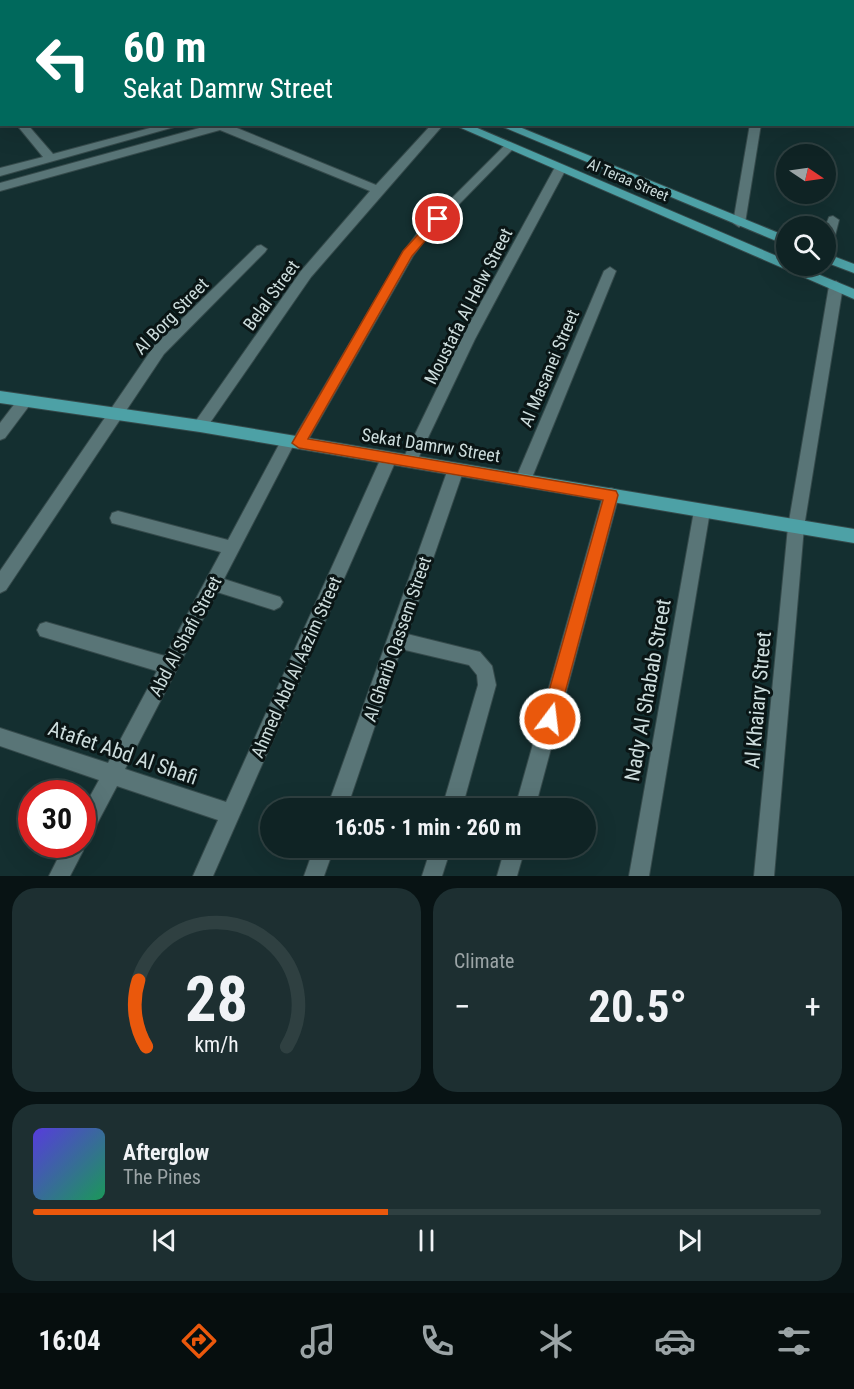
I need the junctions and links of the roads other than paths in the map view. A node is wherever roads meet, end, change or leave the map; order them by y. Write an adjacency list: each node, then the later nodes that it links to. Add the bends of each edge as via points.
1 (23, 126): 12 (street)
2 (130, 126): 10 (street)
3 (173, 126): 10 (street)
4 (220, 126): 16 (street)
5 (226, 126): 18 (street)
6 (437, 126): 18 (street, Belal Street)
7 (462, 126): 11 (main road, Al Teraa Street)
8 (506, 126): 15 (main road, Al Teraa Street)
9 (754, 126): 19 (street)
10 (140, 136): 12 (street)
11 (509, 147): 13 (main road, Al Teraa Street); 34 (street, Abd Al Shafi Street, via 408,254)
12 (51, 159): 14 (street)
13 (561, 169): 17 (main road, Al Teraa Street); 36 (street, Moustafa Al Helw Street, via 468,339)
14 (0, 172)
15 (618, 172): 17 (main road); 19 (main road, Al Teraa Street)
16 (0, 187)
17 (606, 188): 22 (main road, Al Teraa Street)
18 (378, 190): 32 (street, Belal Street, via 306,274)
19 (739, 223): 20 (main road, Al Teraa Street)
20 (776, 238)
21 (261, 249): 31 (street, Al Borg Street, via 159,350)
22 (776, 260)
23 (836, 261): 24 (main road)
24 (854, 268)
25 (610, 271): 38 (street, Al Masanei Street)
26 (813, 276): 27 (main road, Al Teraa Street)
27 (836, 286): 28 (main road, Al Teraa Street); 42 (street, Al Khaiary Street)
28 (854, 294)
29 (0, 397): 30 (main road, Sekat Damrw Street)
30 (24, 402): 31 (main road, Sekat Damrw Street); 33 (street)
31 (114, 414): 32 (main road, Sekat Damrw Street); 46 (street, Al Borg Street)
32 (200, 426): 34 (main road, Sekat Damrw Street)
33 (0, 434)
34 (293, 442): 35 (main road, Sekat Damrw Street); 44 (street, Abd Al Shafi Street)
35 (389, 458): 36 (main road, Sekat Damrw Street); 57 (street, Ahmed Abd Al Aazim Street)
36 (410, 461): 37 (main road, Sekat Damrw Street)
37 (456, 469): 38 (main road, Sekat Damrw Street); 49 (street, Al Gharib Qassem Street)
38 (524, 480): 39 (main road, Sekat Damrw Street)
39 (611, 495): 40 (main road, Sekat Damrw Street); 55 (street)
40 (702, 511): 42 (main road, Sekat Damrw Street); 67 (street, Nady Al Shabab Street)
41 (118, 518): 44 (street)
42 (796, 527): 43 (main road, Sekat Damrw Street); 68 (street, Al Khaiary Street)
43 (854, 536)
44 (232, 548): 45 (street, Abd Al Shafi Street)
45 (214, 583): 47 (street); 50 (street, Abd Al Shafi Street)
46 (0, 585)
47 (274, 602)
48 (46, 630): 50 (street)
49 (396, 640): 53 (street, Al Gharib Qassem Street); 54 (street, via 474,658 486,672 487,685)
50 (169, 666): 52 (street, Abd Al Shafi Street)
51 (0, 737): 52 (street, Atafet Abd Al Shafi)
52 (113, 775): 56 (street, Abd Al Shafi Street); 57 (street, Atafet Abd Al Shafi)
53 (341, 798)
54 (455, 798)
55 (528, 798)
56 (96, 806)
57 (231, 814): 63 (street, Ahmed Abd Al Aazim Street)
58 (69, 858): 62 (street)
59 (320, 858): 64 (street)
60 (438, 858): 65 (street)
61 (512, 858): 66 (street)
62 (59, 876)
63 (203, 876)
64 (314, 876)
65 (432, 876)
66 (507, 876)
67 (639, 876)
68 (764, 876)

